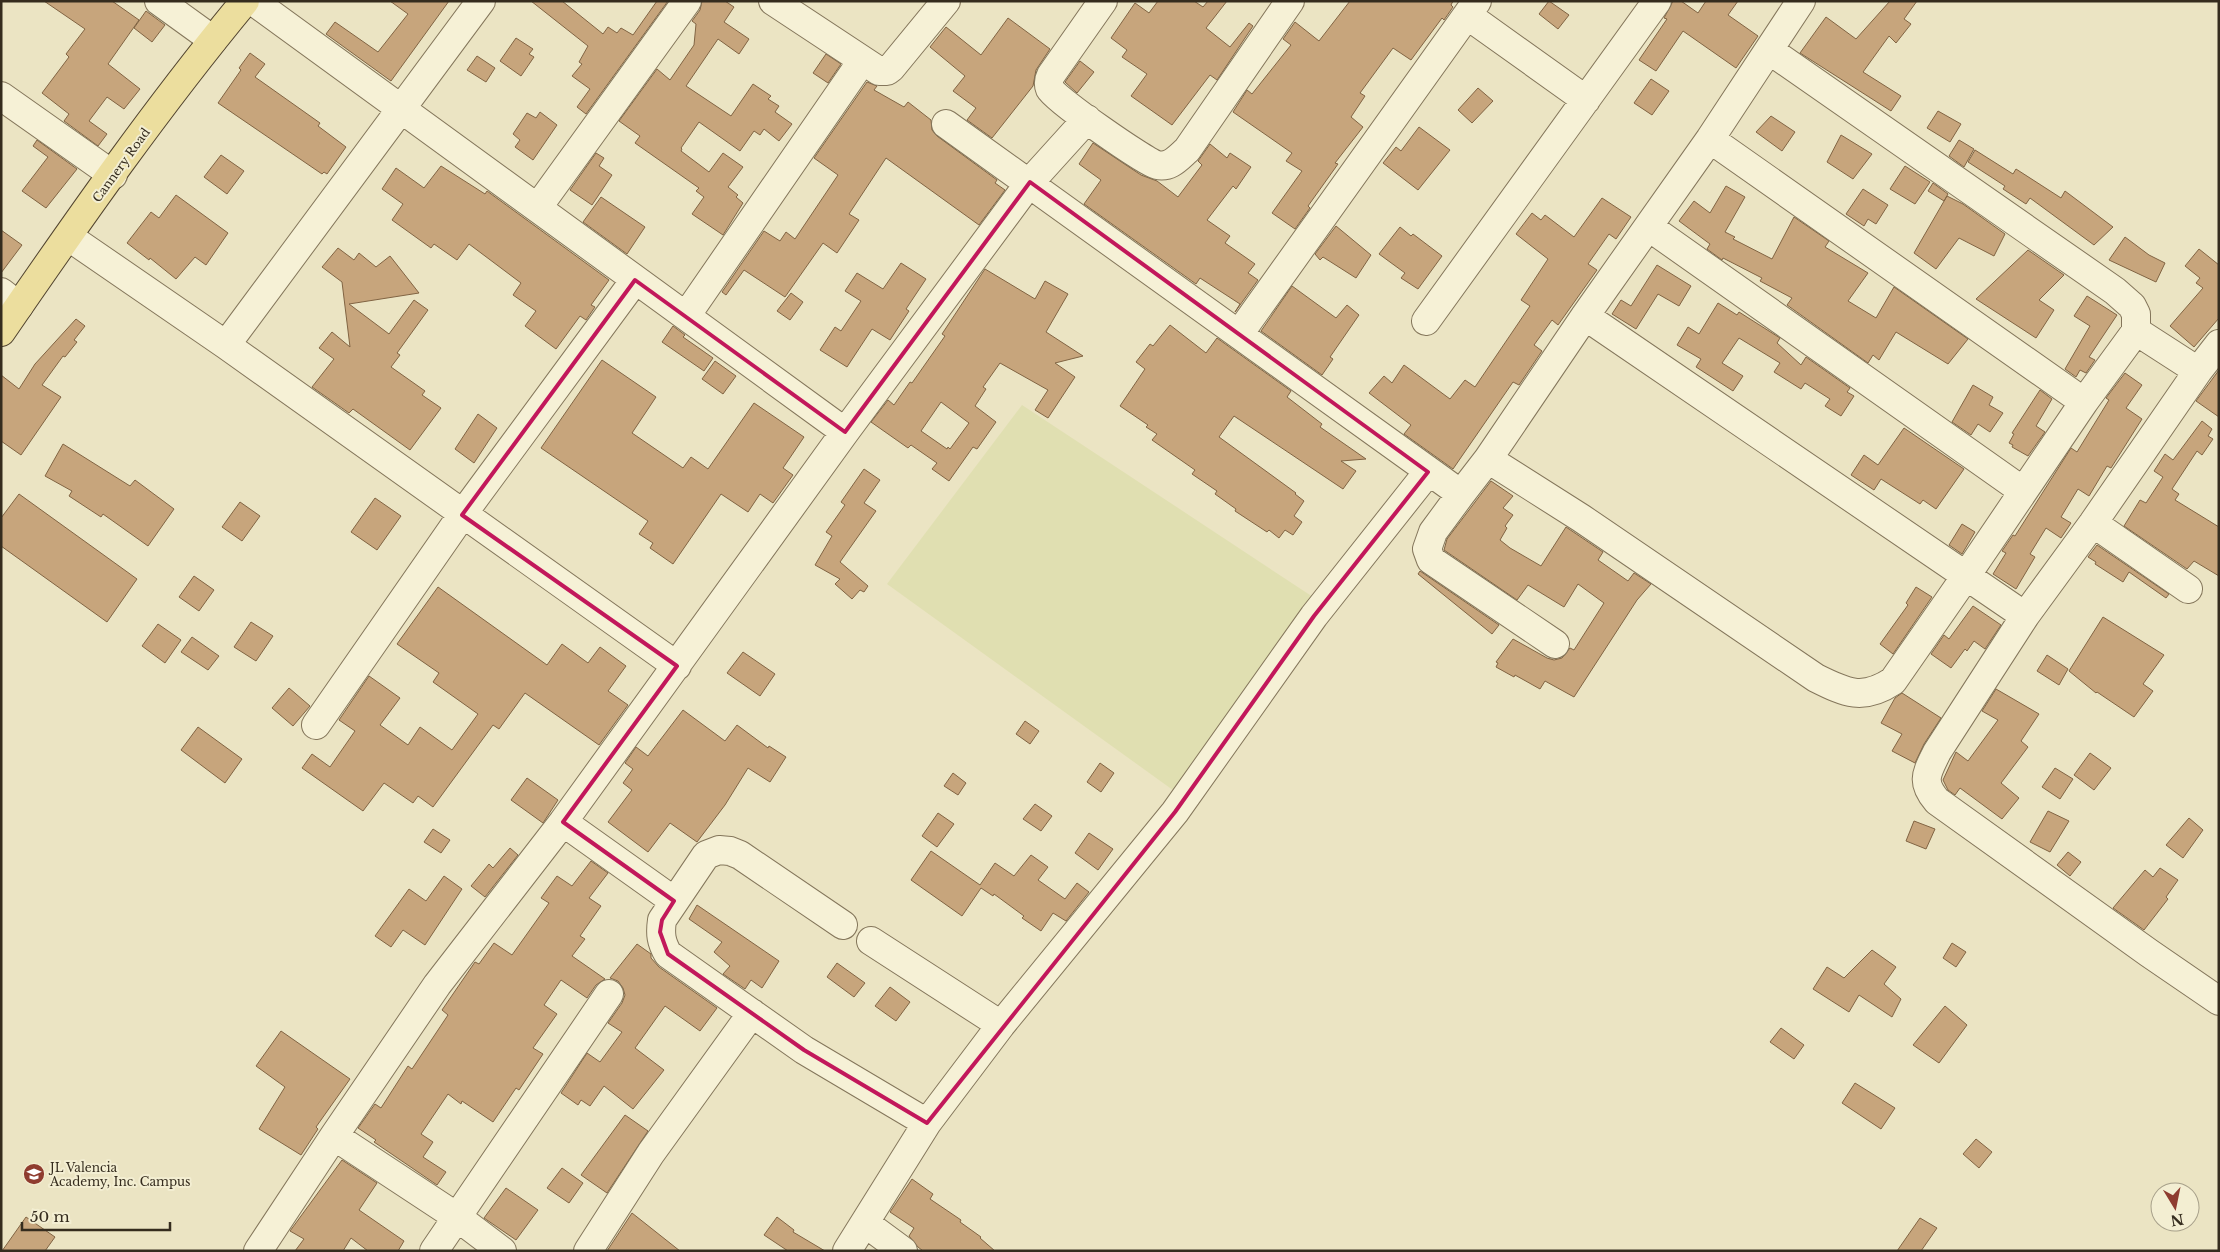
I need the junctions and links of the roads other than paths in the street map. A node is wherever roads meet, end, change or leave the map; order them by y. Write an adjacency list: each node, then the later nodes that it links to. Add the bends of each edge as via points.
1 (159, 1): 13 (street)
2 (245, 1): 13 (main road, Cannery Road)
3 (253, 1): 18 (street)
4 (482, 1): 18 (street)
5 (687, 1): 24 (street)
6 (773, 1): 15 (street)
7 (946, 1): 15 (street, via 887,71 879,71)
8 (1103, 1): 19 (street, via 1049,80 1053,93)
9 (1290, 1): 19 (street, via 1186,150 1174,162 1157,165)
10 (1657, 1): 17 (street)
11 (1801, 1): 14 (street)
12 (1472, 8): 17 (street); 34 (street)
13 (213, 40): 22 (main road, Cannery Road)
14 (1769, 50): 21 (street); 33 (street, via 2115,291 2132,306 2136,314)
15 (862, 61): 29 (street)
16 (1, 96): 22 (street)
17 (1586, 100): 31 (street)
18 (400, 110): 24 (street); 36 (street)
19 (1087, 119): 23 (street)
20 (946, 124): 23 (street)
21 (1710, 139): 25 (street); 38 (street)
22 (113, 175): 26 (main road, Cannery Road)
23 (1030, 182): 34 (street, via 1171,288); 39 (street)
24 (538, 207): 27 (street)
25 (1649, 227): 30 (street); 42 (street)
26 (69, 237): 28 (main road, Cannery Road); 36 (street)
27 (635, 280): 29 (street); 44 (street)
28 (10, 299): 32 (main road, Cannery Road)
29 (686, 316): 39 (street)
30 (1585, 316): 40 (street); 46 (street)
31 (1426, 321)
32 (1, 332)
33 (2136, 332): 37 (street); 38 (street)
34 (1239, 334): 41 (street)
35 (2219, 344): 37 (street)
36 (226, 346): 44 (street)
37 (2198, 371): 45 (street)
38 (2084, 402): 42 (street)
39 (845, 432): 50 (street)
40 (1488, 459): 43 (street); 46 (street, via 1581,518 1816,678 1852,692 1867,694 1892,681)
41 (1428, 472): 43 (street); 59 (street, via 1314,616 1175,812)
42 (2022, 491): 46 (street)
43 (1461, 494): 49 (street, via 1433,532 1427,548 1431,560)
44 (462, 515): 50 (street); 51 (street)
45 (2093, 523): 47 (street); 48 (street)
46 (1966, 576): 48 (street)
47 (2188, 589)
48 (2025, 616): 57 (street, via 1938,752 1927,772 1928,790 1937,801)
49 (1555, 644)
50 (677, 666): 52 (street)
51 (316, 725)
52 (563, 822): 53 (street); 61 (street, via 437,985)
53 (674, 901): 54 (street, via 706,855 719,850 730,851); 58 (street, via 662,920 660,932 668,954)
54 (843, 925)
55 (871, 941): 59 (street)
56 (610, 994): 62 (street)
57 (2219, 1001)
58 (752, 1013): 60 (street, via 804,1050); 67 (street, via 651,1153)
59 (1001, 1025): 60 (street)
60 (926, 1123): 63 (street)
61 (334, 1136): 62 (street); 64 (street)
62 (457, 1217): 65 (street); 66 (street)
63 (865, 1223): 68 (street); 69 (street)
64 (258, 1251)
65 (434, 1251)
66 (502, 1251)
67 (588, 1251)
68 (847, 1251)
69 (903, 1251)

